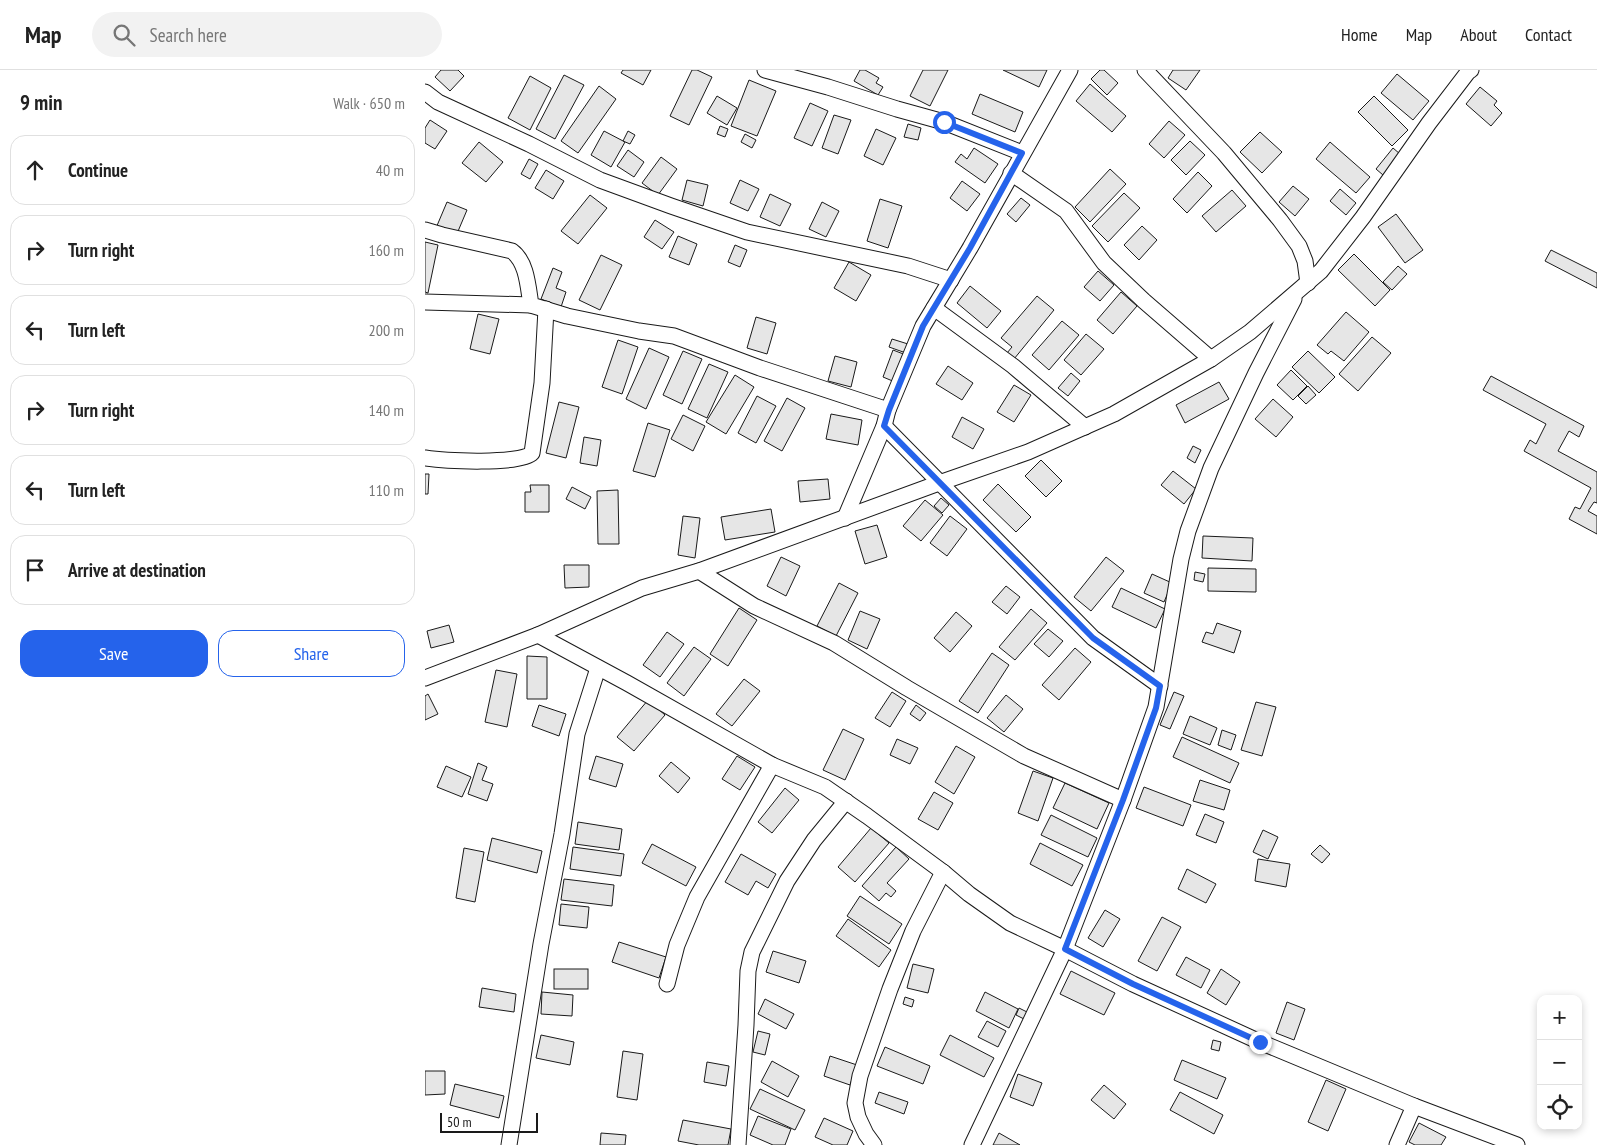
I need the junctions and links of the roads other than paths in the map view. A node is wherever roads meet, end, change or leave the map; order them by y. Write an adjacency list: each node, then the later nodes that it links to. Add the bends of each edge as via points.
1 (765, 70): 6 (street, via 944,122)
2 (1070, 70): 6 (street)
3 (1145, 70): 10 (street, via 1225,153 1299,246 1305,261)
4 (1468, 71): 10 (street, via 1363,217 1321,271)
5 (425, 92): 9 (street, via 438,102 600,180 671,206 747,232 908,266)
6 (1022, 153): 7 (street)
7 (1011, 173): 9 (street); 15 (street, via 1066,212 1104,263)
8 (425, 230): 12 (street, via 518,255)
9 (951, 280): 13 (street)
10 (1303, 287): 15 (street, via 1250,332); 26 (street, via 1256,372 1211,468 1188,531)
11 (425, 302): 12 (street)
12 (531, 305): 14 (street)
13 (934, 308): 16 (street, via 923,326); 18 (street, via 1013,366)
14 (546, 310): 16 (street, via 674,336 759,368); 19 (street, via 542,383 532,453 527,458 501,460)
15 (1211, 359): 18 (street)
16 (889, 410): 17 (street)
17 (884, 426): 20 (street); 21 (street)
18 (1085, 427): 20 (street, via 1028,452)
19 (425, 458)
20 (939, 483): 21 (street); 26 (street, via 1093,638)
21 (845, 518): 22 (street)
22 (699, 571): 23 (street, via 642,588); 28 (street, via 754,606 834,643 1024,756)
23 (538, 635): 24 (street); 25 (street)
24 (598, 668): 27 (street); 34 (street, via 577,734)
25 (425, 678)
26 (1160, 686): 28 (street, via 1156,708)
27 (772, 765): 29 (street, via 825,787); 32 (street, via 697,898 677,945)
28 (1123, 800): 31 (street)
29 (846, 801): 30 (street); 35 (street, via 814,840 787,881 753,952 748,971)
30 (943, 872): 31 (street, via 1010,924); 36 (street, via 913,931 860,1076 855,1103 858,1117)
31 (1065, 949): 33 (street, via 1260,1042); 37 (street)
32 (667, 984)
33 (1413, 1106): 38 (street); 39 (street)
34 (509, 1145)
35 (738, 1145)
36 (874, 1145)
37 (972, 1145)
38 (1397, 1145)
39 (1517, 1145)

